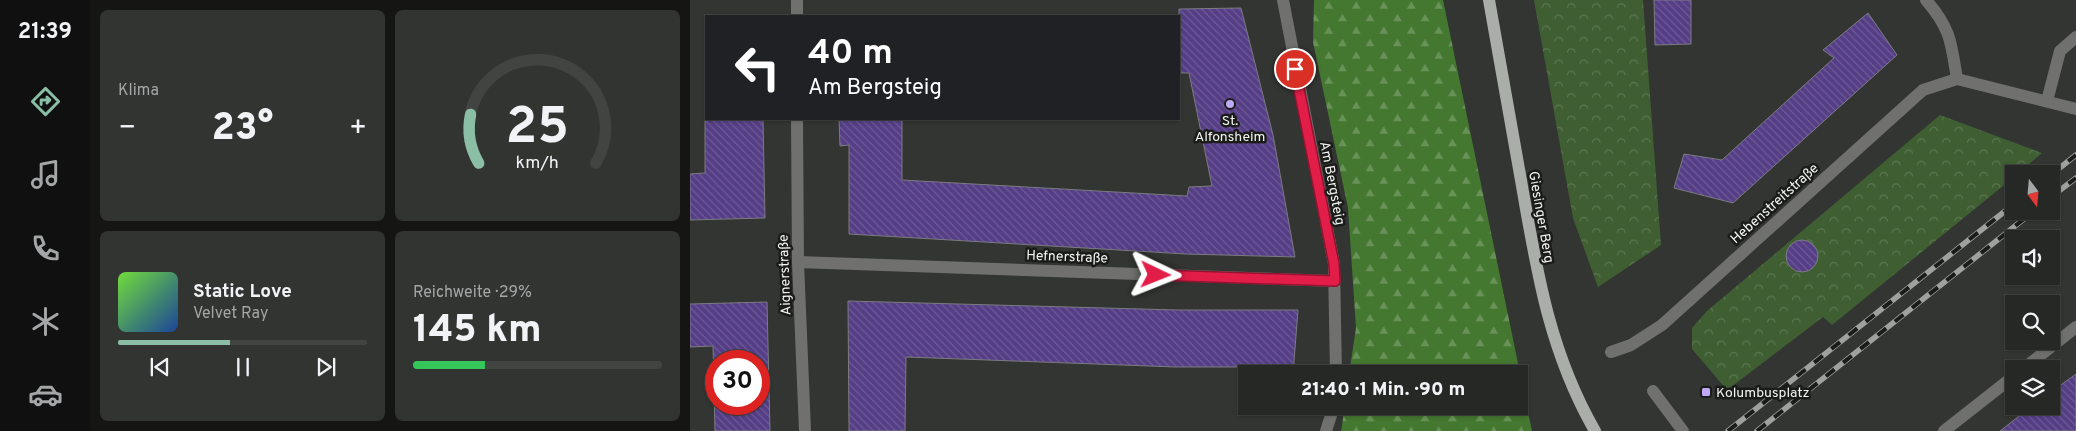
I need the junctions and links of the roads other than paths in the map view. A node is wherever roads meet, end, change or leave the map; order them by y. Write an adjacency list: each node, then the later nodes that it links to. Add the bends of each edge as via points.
1 (797, 0): 5 (street)
2 (1283, 0): 12 (street, Am Bergsteig)
3 (1489, 0): 22 (main road, Giesinger Berg, via 1537,274 1552,335 1578,402)
4 (1926, 0): 7 (street, via 1940,16 1950,38)
5 (797, 15)
6 (2076, 37): 8 (street, via 2060,51)
7 (1957, 79): 8 (street); 14 (street, Hebenstreitstraße, via 1923,90 1662,324 1631,345)
8 (2047, 101): 9 (street)
9 (2076, 108)
10 (797, 120): 11 (street, Aignerstraße)
11 (798, 262): 12 (street, Hefnerstraße); 20 (street, Aignerstraße)
12 (1335, 281): 16 (street, Am Bergsteig)
13 (2076, 327): 15 (street)
14 (1611, 352)
15 (2034, 360)
16 (1336, 365)
17 (2005, 383): 24 (street)
18 (1653, 391): 23 (street)
19 (1331, 415): 21 (street)
20 (805, 431)
21 (1326, 431)
22 (1595, 431)
23 (1683, 431)
24 (1944, 431)

